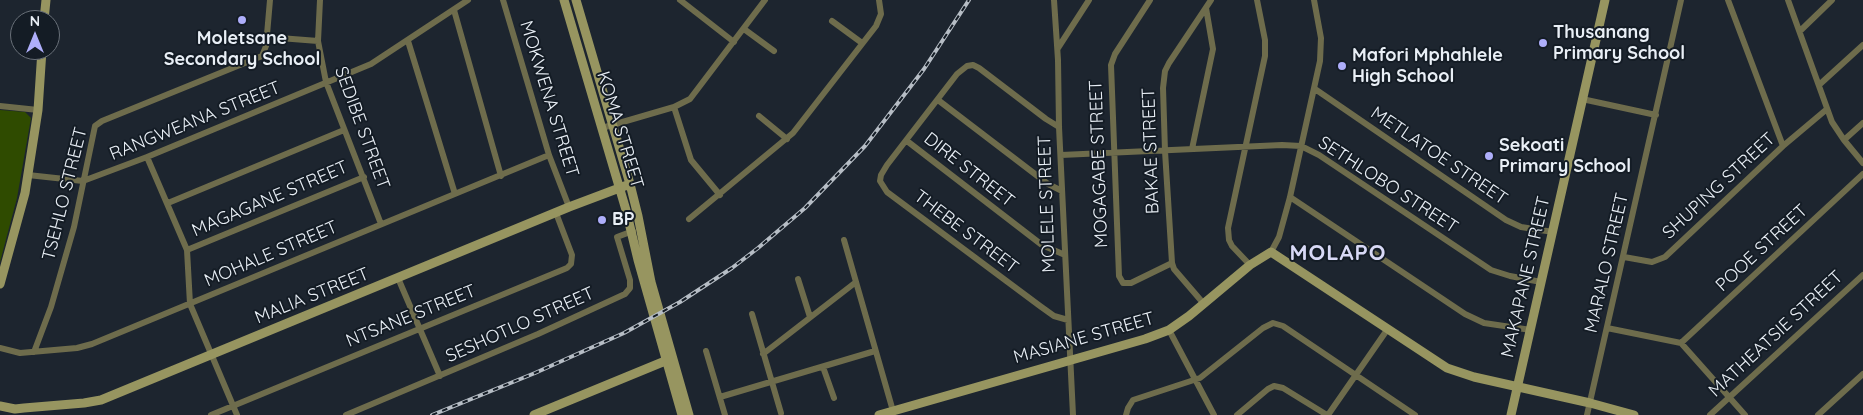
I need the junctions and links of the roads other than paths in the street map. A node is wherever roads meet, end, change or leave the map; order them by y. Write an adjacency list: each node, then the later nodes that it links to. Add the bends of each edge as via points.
1 (270, 0): 26 (street, TSEHLO STREET)
2 (320, 0): 27 (street, SEDIBE STREET)
3 (468, 0): 22 (street, RANGWEANA STREET)
4 (503, 0): 60 (street, MOKWENA STREET)
5 (564, 0): 49 (street, KOMA STREET)
6 (576, 0): 47 (street, KOMA STREET)
7 (680, 0): 29 (street)
8 (765, 0): 24 (street)
9 (880, 0): 30 (street, via 879,19)
10 (1054, 0): 32 (street, MOLELE STREET)
11 (1089, 0): 32 (street)
12 (1150, 0): 59 (street, MOGAGABE STREET, via 1112,60)
13 (1212, 0): 21 (street, BAKAE STREET)
14 (1257, 0): 56 (street, via 1266,48)
15 (1314, 0): 37 (street, via 1321,38)
16 (1605, 0): 38 (street, MAKAPANE STREET)
17 (1681, 0): 44 (street, MARALO STREET)
18 (1728, 0): 55 (street)
19 (1788, 0): 25 (street)
20 (1832, 0): 25 (street)
21 (1206, 8): 57 (street, via 1213,49); 58 (street, BAKAE STREET, via 1165,71)
22 (454, 10): 28 (street, RANGWEANA STREET); 66 (street)
23 (832, 21): 30 (street)
24 (744, 29): 29 (street); 33 (street)
25 (1800, 30): 36 (street)
26 (267, 37): 27 (street); 68 (street, TSEHLO STREET, via 264,52 257,59 98,122)
27 (318, 41): 35 (street, SEDIBE STREET)
28 (408, 41): 35 (street, RANGWEANA STREET, via 371,64); 72 (street)
29 (734, 42): 41 (street, via 695,94)
30 (862, 43): 51 (street)
31 (1863, 45): 36 (street)
32 (1058, 48): 48 (street, MOLELE STREET)
33 (774, 51)
34 (41, 60): 43 (street)
35 (326, 82): 50 (street, SEDIBE STREET); 62 (street, RANGWEANA STREET)
36 (1819, 85): 42 (street)
37 (1315, 89): 54 (street); 81 (street, METLATOE STREET, via 1506,220 1521,227)
38 (1582, 99): 44 (street); 81 (street, MAKAPANE STREET)
39 (938, 100): 48 (street, via 957,74 973,65); 53 (street); 71 (street, via 1048,184)
40 (0, 106): 43 (street)
41 (674, 107): 47 (street); 73 (street, via 691,160)
42 (1827, 109): 52 (street); 55 (street, SHUPING STREET)
43 (38, 110): 65 (street)
44 (1656, 115): 86 (street, MARALO STREET)
45 (759, 116): 51 (street)
46 (1863, 123): 52 (street)
47 (612, 124): 49 (street); 69 (street, KOMA STREET)
48 (1059, 127): 61 (street, MOLELE STREET)
49 (602, 128): 70 (street, KOMA STREET)
50 (344, 130): 67 (street, SEDIBE STREET); 75 (street)
51 (787, 139): 73 (street)
52 (1844, 140): 63 (street)
53 (906, 141): 85 (street, DIRE STREET, via 1042,245); 99 (street, THEBE STREET, via 880,178 887,192 1048,312)
54 (1301, 146): 56 (street, SETHLOBO STREET); 74 (street); 93 (street, SETHLOBO STREET, via 1491,270)
55 (1783, 146): 86 (street, SHUPING STREET, via 1665,257 1652,262)
56 (1244, 147): 57 (street, SETHLOBO STREET); 88 (street, via 1228,236 1232,246)
57 (1192, 149): 58 (street, SETHLOBO STREET)
58 (1165, 151): 59 (street, SETHLOBO STREET); 87 (street, BAKAE STREET)
59 (1114, 153): 61 (street, SETHLOBO STREET); 87 (street, MOGAGABE STREET, via 1118,271 1121,280 1131,283)
60 (549, 155): 66 (street, MOHALE STREET); 76 (street, MOKWENA STREET)
61 (1061, 155): 71 (street, MOLELE STREET)
62 (148, 157): 68 (street, RANGWEANA STREET); 75 (street)
63 (1863, 163)
64 (1863, 174): 105 (street, POOE STREET)
65 (28, 175): 68 (street, RANGWEANA STREET); 94 (street)
66 (501, 176): 72 (street, MOHALE STREET)
67 (364, 177): 79 (street, SEDIBE STREET); 83 (street, MAGAGANE STREET)
68 (83, 181): 109 (street, TSEHLO STREET, via 67,254)
69 (630, 184): 70 (street, MALIA STREET); 80 (street, KOMA STREET)
70 (619, 187): 76 (street, MALIA STREET); 80 (street, KOMA STREET)
71 (1062, 191): 85 (street, MOLELE STREET)
72 (455, 194): 79 (street, MOHALE STREET)
73 (720, 195): 78 (street)
74 (1290, 197): 84 (street, via 1279,237); 104 (street, via 1465,314 1484,323)
75 (168, 203): 83 (street)
76 (569, 207): 77 (street, MALIA STREET)
77 (556, 213): 90 (street, MALIA STREET); 101 (street, NTSANE STREET, via 572,255 569,266)
78 (689, 219)
79 (381, 224): 95 (street, MOHALE STREET)
80 (636, 230): 112 (street, KOMA STREET); 117 (street, SESHOTLO STREET, via 616,236 630,276 630,288 625,294)
81 (1553, 232): 93 (street, MAKAPANE STREET)
82 (844, 240): 92 (street)
83 (187, 250): 95 (street)
84 (1271, 252): 88 (street, MASIANE STREET); 103 (street)
85 (1065, 255): 99 (street, MOLELE STREET)
86 (1624, 257): 100 (street, MARALO STREET)
87 (1172, 263): 96 (street)
88 (1250, 265): 96 (street, MASIANE STREET)
89 (1863, 274): 123 (street, MATHEATSIE STREET)
90 (398, 278): 101 (street); 111 (street, MALIA STREET)
91 (798, 279): 98 (street)
92 (856, 282): 98 (street); 108 (street)
93 (1541, 282): 104 (street, MAKAPANE STREET)
94 (0, 284)
95 (190, 304): 109 (street, MOHALE STREET, via 85,346); 111 (street)
96 (1204, 304): 102 (street, MASIANE STREET)
97 (752, 314): 110 (street)
98 (810, 317): 110 (street)
99 (1068, 320): 113 (street, MOLELE STREET)
100 (1607, 328): 105 (street); 124 (street, MARALO STREET)
101 (420, 329): 117 (street); 125 (street, NTSANE STREET)
102 (1169, 330): 113 (street, MASIANE STREET); 118 (street)
103 (1387, 330): 115 (street); 120 (street, via 1447,368)
104 (1531, 330): 120 (street, MAKAPANE STREET)
105 (1681, 344): 123 (street)
106 (0, 348): 109 (street, MOHALE STREET, via 17,353)
107 (706, 351): 121 (street)
108 (876, 351): 114 (street); 127 (street)
109 (34, 352)
110 (763, 354): 119 (street)
111 (210, 355): 125 (street); 126 (street, MALIA STREET, via 100,400)
112 (669, 359): 128 (street, KOMA STREET); 133 (street)
113 (1070, 360): 127 (street, MASIANE STREET); 136 (street, MOLELE STREET)
114 (823, 367): 119 (street); 122 (street)
115 (1356, 374): 118 (street, via 1283,326 1273,323); 140 (street); 141 (street)
116 (1863, 374): 147 (street)
117 (440, 376): 132 (street, SESHOTLO STREET)
118 (1195, 380): 137 (street, via 1136,398 1130,403); 138 (street)
119 (771, 382): 121 (street); 129 (street)
120 (1518, 386): 124 (street); 142 (street, MAKAPANE STREET)
121 (720, 397): 134 (street)
122 (834, 398)
123 (1728, 398): 145 (street, MATHEATSIE STREET); 146 (street)
124 (1590, 403): 143 (street, MARALO STREET); 144 (street)
125 (233, 406): 130 (street, NTSANE STREET); 131 (street)
126 (4, 410)
127 (894, 411): 135 (street, MASIANE STREET)
128 (683, 413)
129 (781, 414)
130 (211, 415)
131 (237, 415)
132 (346, 415)
133 (534, 415)
134 (725, 415)
135 (879, 415)
136 (1073, 415)
137 (1126, 415)
138 (1214, 415)
139 (1237, 415): 140 (street, via 1274,386 1283,388)
140 (1327, 415)
141 (1415, 415)
142 (1511, 415)
143 (1587, 415)
144 (1634, 415)
145 (1710, 415)
146 (1745, 415)
147 (1818, 415)

